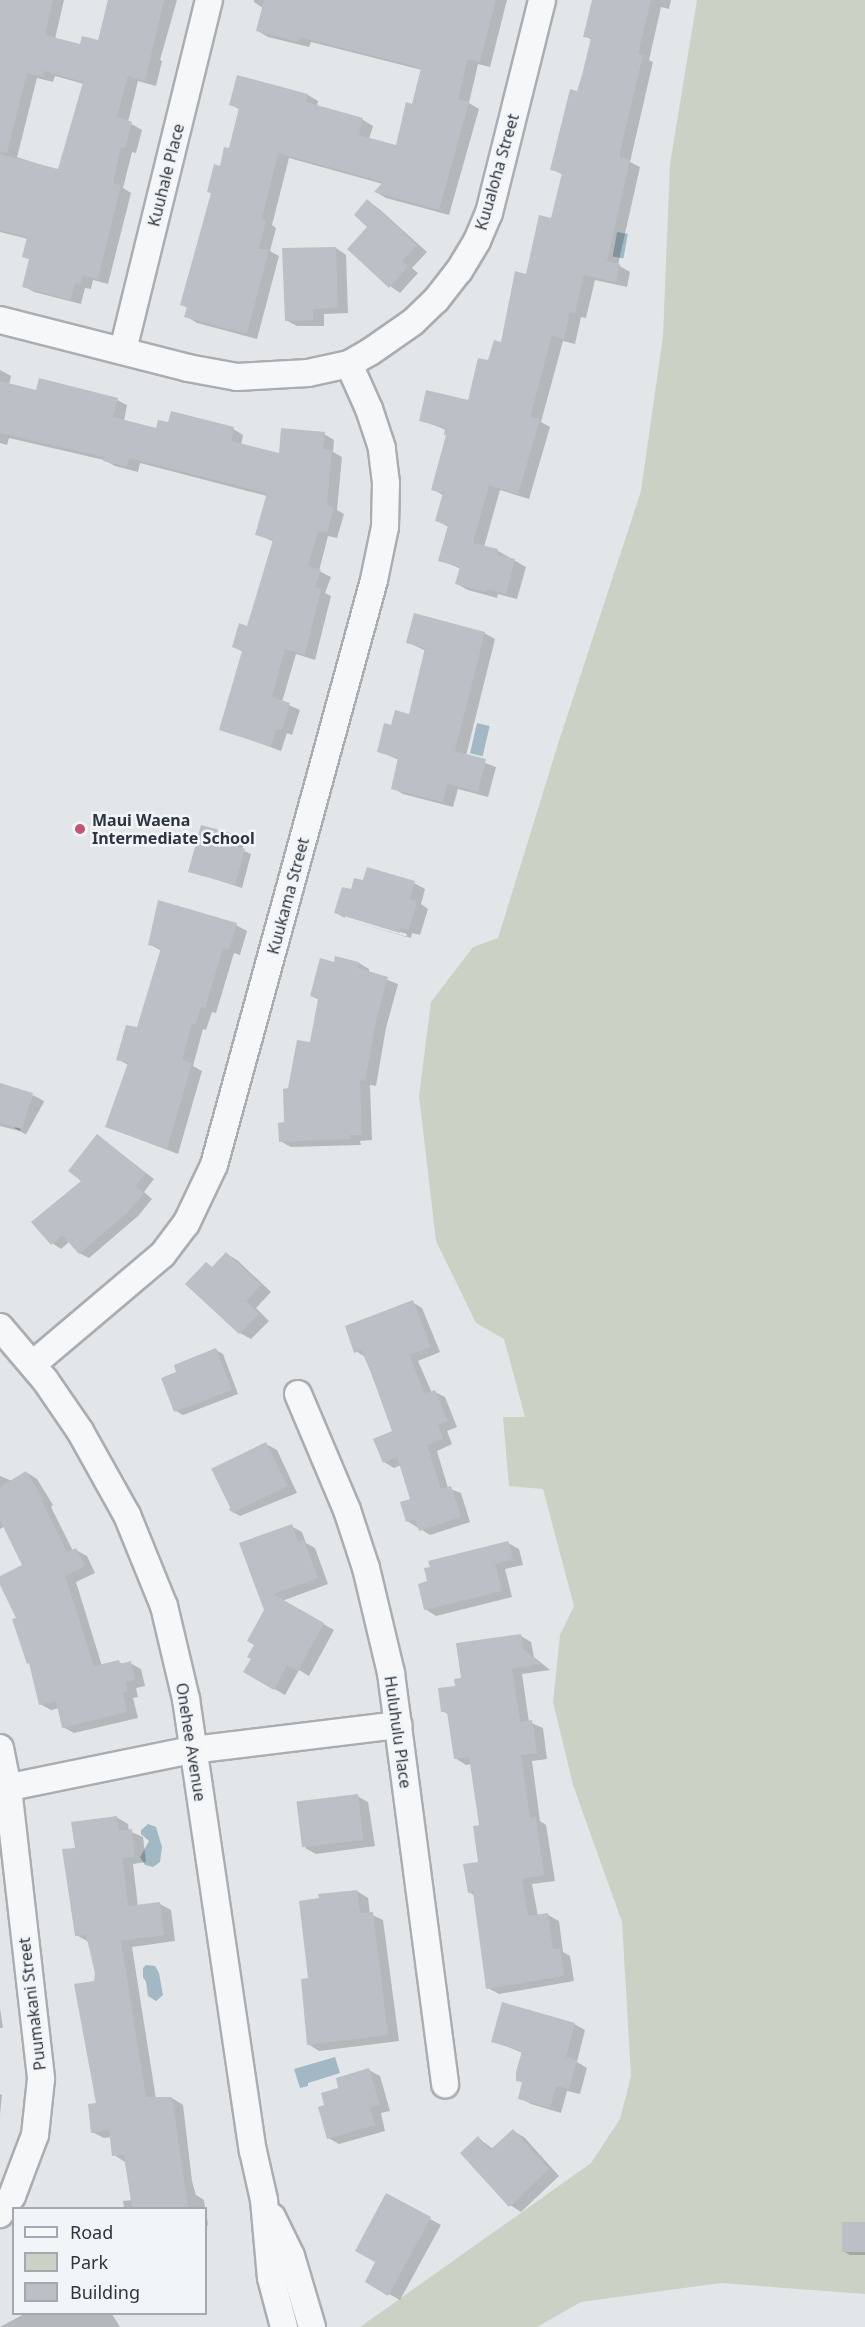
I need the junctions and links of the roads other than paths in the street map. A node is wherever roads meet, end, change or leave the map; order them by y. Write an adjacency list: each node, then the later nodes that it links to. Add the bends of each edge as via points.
1 (209, 0): 4 (street, Kuuhale Place)
2 (542, 0): 5 (street, Kuualoha Street, via 492,202 477,241 453,279 413,322)
3 (0, 320): 4 (street, Kuualoha Street)
4 (123, 350): 5 (street, Kuualoha Street, via 237,377 308,373)
5 (349, 364): 7 (street, Kuukama Street, via 381,448 386,483 385,527 374,580 214,1165 186,1224 163,1254)
6 (0, 1327): 7 (street, Onehee Avenue)
7 (33, 1364): 11 (street, Onehee Avenue, via 80,1431 127,1515 164,1606 186,1699)
8 (298, 1394): 9 (street, Huluhulu Place, via 347,1510 366,1568 391,1673)
9 (398, 1725): 11 (street); 13 (street, Huluhulu Place)
10 (0, 1748): 12 (street, Puumakani Street)
11 (192, 1750): 12 (street); 14 (street, Onehee Avenue, via 253,2151)
12 (4, 1788): 15 (street, Puumakani Street, via 41,2079 35,2135 12,2196)
13 (445, 2084)
14 (264, 2200): 16 (street, Onehee Avenue, via 271,2278); 17 (street, Onehee Avenue, via 291,2256)
15 (0, 2214)
16 (284, 2327)
17 (312, 2327)

